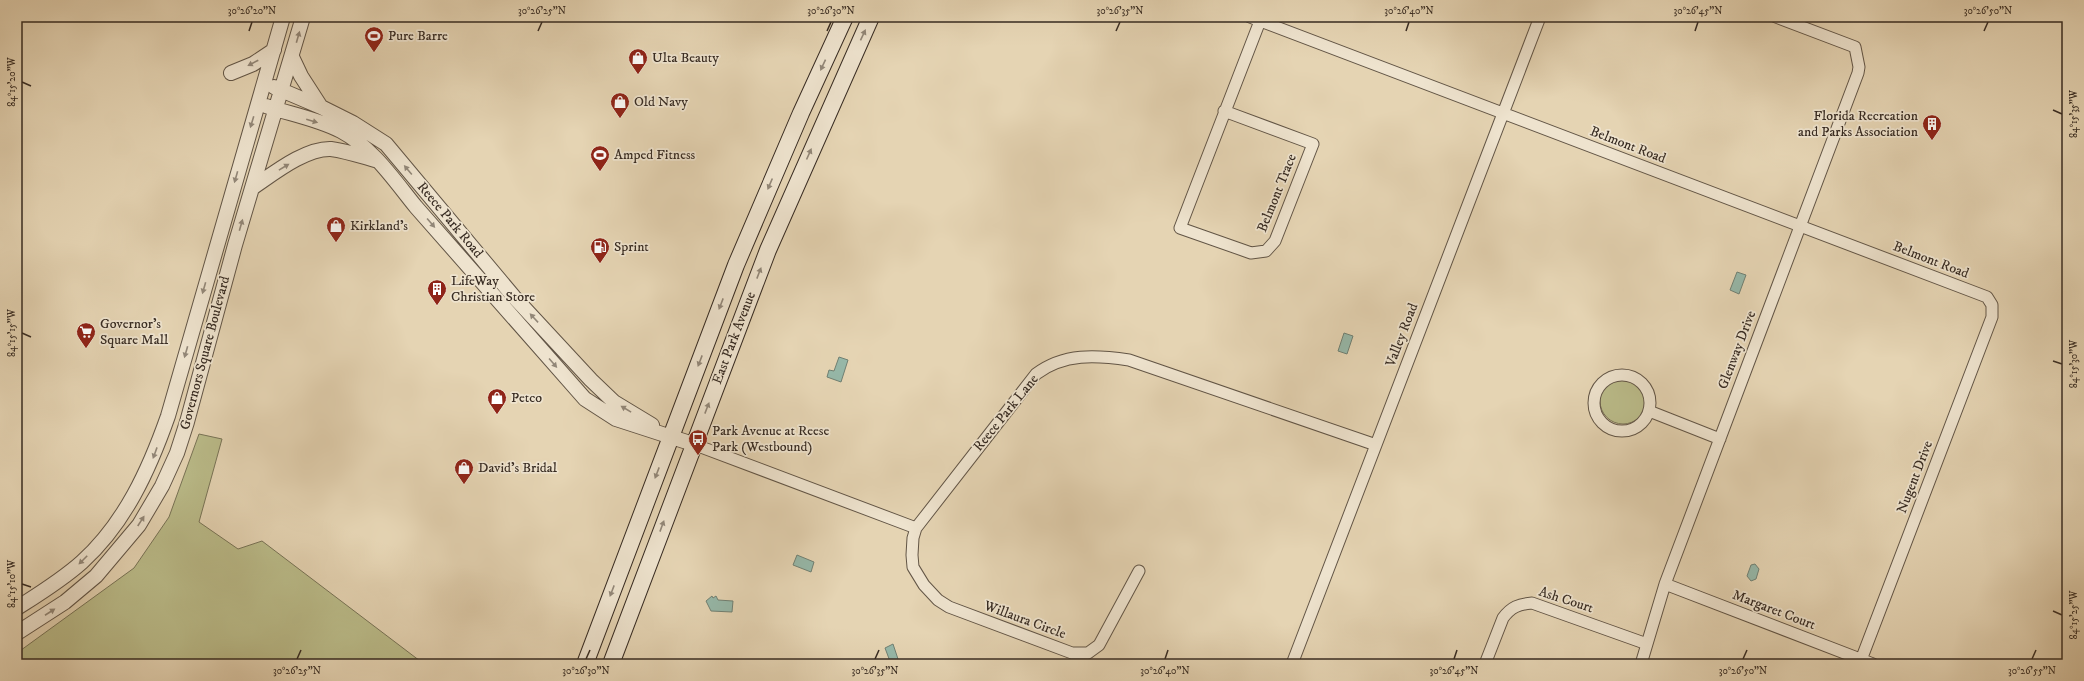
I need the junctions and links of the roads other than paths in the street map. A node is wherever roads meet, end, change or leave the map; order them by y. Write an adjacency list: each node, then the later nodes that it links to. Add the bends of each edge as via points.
1 (282, 17): 9 (street, Governors Square Boulevard)
2 (303, 17): 10 (street, Governors Square Boulevard, one-way to 2)
3 (845, 17): 26 (main road, East Park Avenue, one-way to 26, via 739,257)
4 (871, 17): 28 (main road, East Park Avenue, one-way to 4, via 774,236)
5 (1540, 17): 18 (street, Valley Road)
6 (1776, 17): 21 (street, Glenway Drive, via 1854,47 1859,64 1858,73)
7 (1255, 19): 8 (street, Belmont Road); 17 (street, Belmont Trace)
8 (1272, 21): 18 (street, Belmont Road)
9 (274, 50): 11 (street, one-way to 11, via 253,64); 12 (street, Governors Square Boulevard)
10 (292, 57): 13 (street, Governors Square Boulevard); 15 (street)
11 (231, 73)
12 (264, 83): 13 (street); 14 (street, Governors Square Boulevard)
13 (281, 90): 15 (street, Reece Park Road); 16 (street, Governors Square Boulevard)
14 (258, 104): 16 (street); 24 (street, Governors Square Boulevard, one-way to 24)
15 (321, 107): 26 (street, Reece Park Road, one-way to 15, via 614,402 600,390 514,297 386,144)
16 (275, 109): 19 (street, Reece Park Road, one-way to 19, via 341,131); 20 (street, Governors Square Boulevard)
17 (1224, 111): 17 (street, Belmont Trace, via 1180,228 1251,253 1266,251 1276,241 1313,144)
18 (1503, 113): 21 (street, Belmont Road); 29 (street, Valley Road)
19 (378, 161): 20 (street, one-way to 19, via 313,151 329,149); 26 (street, Reece Park Road, one-way to 26, via 585,398 616,419)
20 (252, 188): 25 (street, Governors Square Boulevard, one-way to 20)
21 (1800, 226): 22 (street, Belmont Road, via 1987,298); 27 (street, Glenway Drive)
22 (1992, 305): 36 (street, Nugent Drive, via 1992,317)
23 (1649, 411): 23 (street, via 1650,399 1647,390 1641,382 1630,376 1620,374 1611,377 1602,382 1594,396 1596,416 1602,424 1613,430 1632,430 1641,424); 27 (street)
24 (168, 416): 25 (street); 33 (street, Governors Square Boulevard, one-way to 33, via 153,459 133,498 108,532 82,562 48,589)
25 (187, 422): 34 (street, Governors Square Boulevard, one-way to 25, via 65,602 96,576 139,525 162,486)
26 (672, 436): 28 (street, Reece Park Road); 37 (main road, East Park Avenue, one-way to 37)
27 (1720, 439): 32 (street, Glenway Drive)
28 (693, 444): 30 (street); 38 (main road, East Park Avenue, one-way to 28)
29 (1376, 445): 30 (street, Reece Park Lane, via 1129,360 1102,356 1074,358 1056,362 1036,374); 39 (street, Valley Road)
30 (916, 528): 31 (street, Willaura Circle, via 913,538 913,567 924,585 938,600 962,613 1072,653 1088,653 1099,645)
31 (1139, 571)
32 (1665, 584): 35 (street, Glenway Drive); 36 (street, Margaret Court)
33 (17, 608)
34 (17, 633)
35 (1647, 644): 40 (street, Ash Court, via 1532,603 1515,606 1507,612); 41 (street, Glenway Drive)
36 (1861, 660): 42 (street, Margaret Court)
37 (585, 664)
38 (611, 664)
39 (1292, 664)
40 (1485, 664)
41 (1641, 664)
42 (1872, 664)

